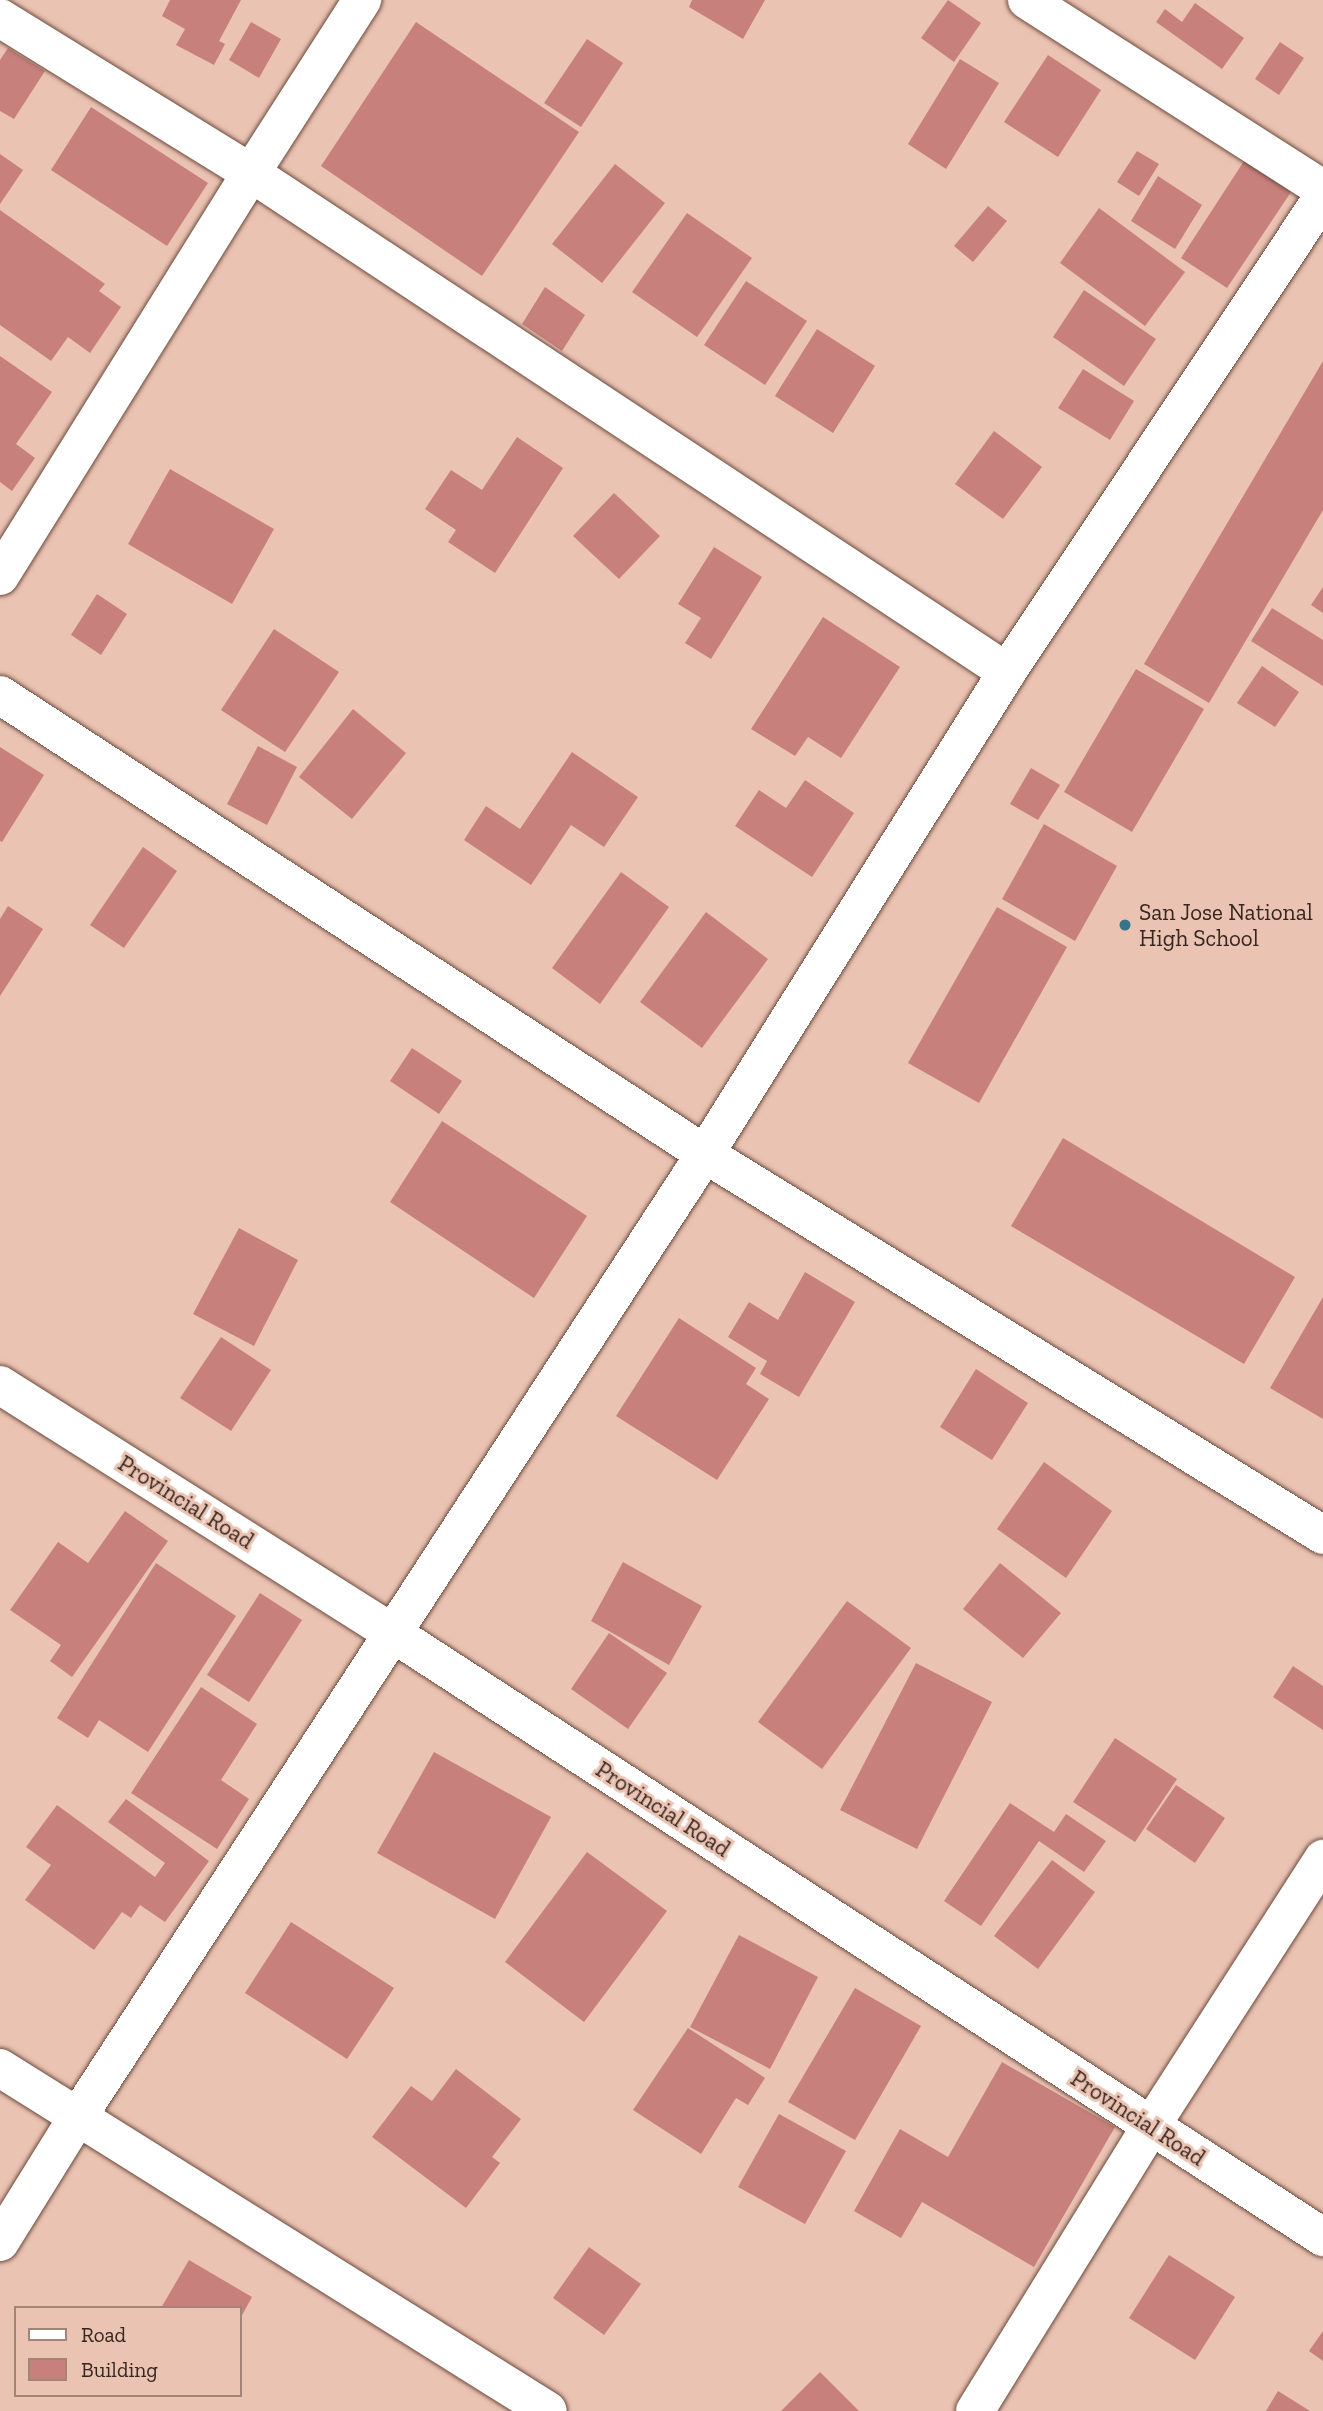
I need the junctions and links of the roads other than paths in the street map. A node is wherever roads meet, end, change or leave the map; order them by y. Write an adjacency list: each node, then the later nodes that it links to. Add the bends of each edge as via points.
1 (362, 0): 4 (street)
2 (1027, 0): 5 (street)
3 (0, 18): 4 (street)
4 (251, 173): 7 (street); 8 (street)
5 (1323, 189)
6 (1323, 197): 8 (street)
7 (0, 576)
8 (1007, 672): 10 (street)
9 (0, 695): 10 (street)
10 (705, 1154): 12 (street); 13 (street)
11 (0, 1385): 13 (street, Provincial Road)
12 (1323, 1535)
13 (394, 1634): 16 (street); 17 (street, Provincial Road)
14 (1323, 1859): 17 (street)
15 (0, 2068): 16 (street)
16 (77, 2118): 19 (street); 20 (street)
17 (1151, 2126): 18 (street, Provincial Road); 21 (street)
18 (1323, 2237)
19 (0, 2242)
20 (548, 2411)
21 (975, 2411)

